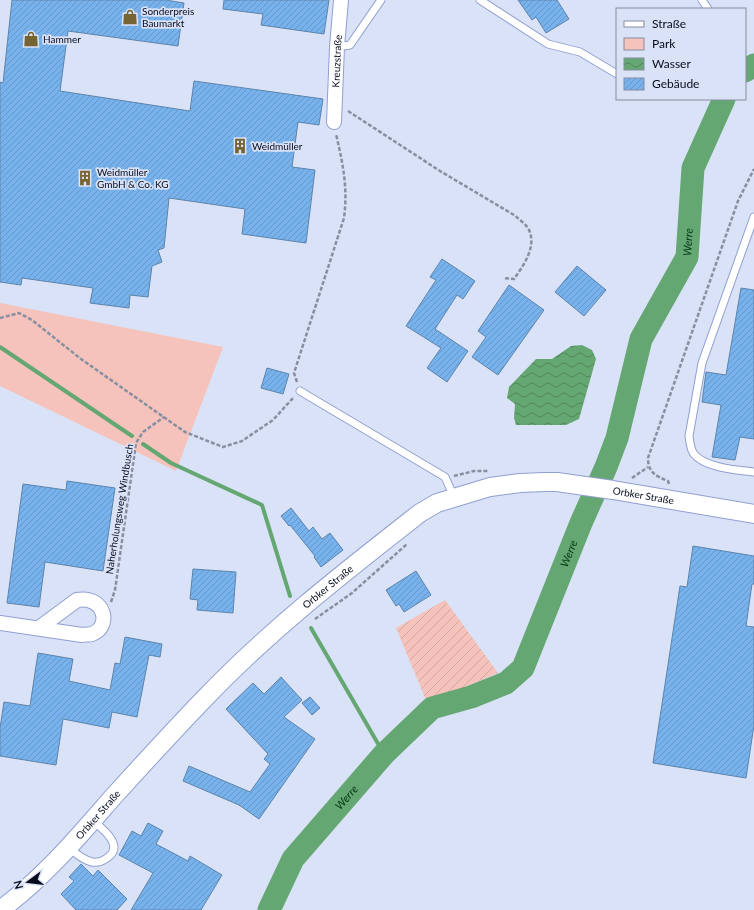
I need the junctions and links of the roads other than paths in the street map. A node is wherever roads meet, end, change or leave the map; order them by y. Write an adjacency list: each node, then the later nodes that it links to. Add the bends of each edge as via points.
1 (341, 0): 4 (street, Kreuzstraße)
2 (381, 0): 4 (lane, via 350,45)
3 (480, 0): 5 (lane, via 548,44 580,52)
4 (337, 47): 6 (street, Kreuzstraße)
5 (616, 73)
6 (334, 122)
7 (754, 217): 9 (lane, via 702,362 689,436 694,455 712,466)
8 (300, 391): 10 (lane, via 445,474)
9 (754, 472)
10 (454, 497): 11 (street, Orbker Straße, via 520,482 557,482); 14 (street, Orbker Straße, via 436,503 420,513 287,620 206,696)
11 (754, 514)
12 (0, 623): 13 (street)
13 (39, 628): 13 (street, via 82,635 92,634 99,629 103,621 101,609 92,601 77,600)
14 (92, 821): 15 (street, Orbker Straße); 15 (lane, via 109,835 113,842 110,856 105,860 92,862)
15 (68, 847): 16 (street, Orbker Straße, via 21,894)
16 (0, 910)

